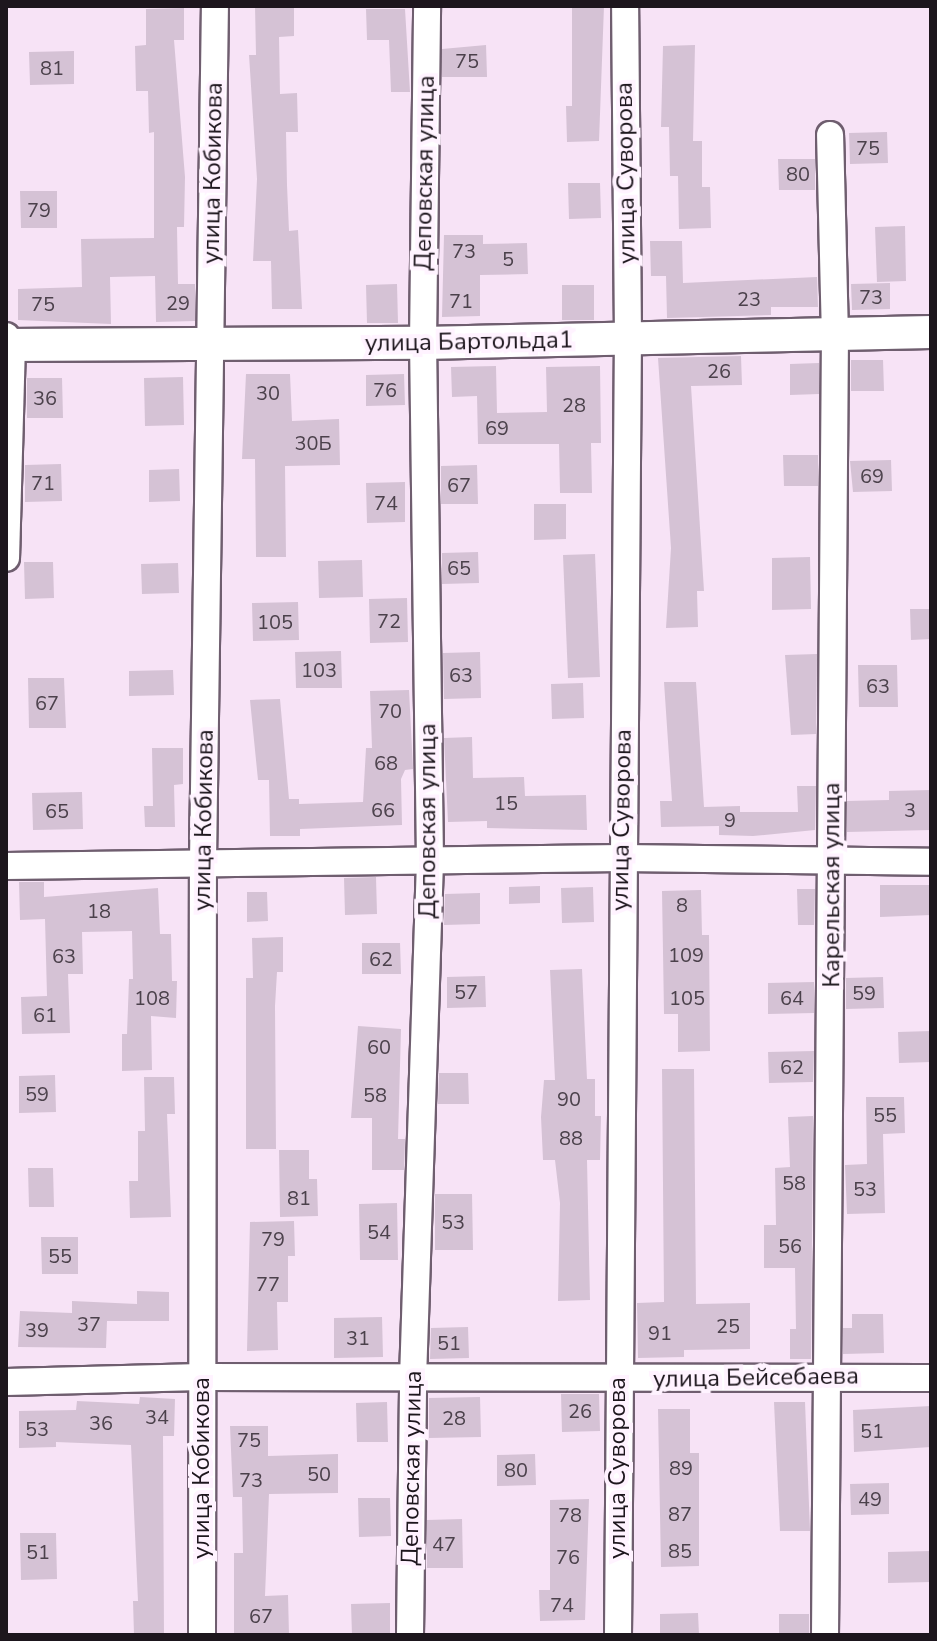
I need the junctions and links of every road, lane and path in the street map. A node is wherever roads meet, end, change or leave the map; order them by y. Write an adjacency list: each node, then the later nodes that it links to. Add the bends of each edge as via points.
1 (215, 6): 10 (street, улица Кобикова)
2 (427, 6): 9 (street, Деповская улица)
3 (625, 6): 7 (street, улица Суворова)
4 (830, 135): 6 (street, Карельская улица)
5 (931, 332): 6 (street, улица Бартольда1)
6 (835, 337): 7 (street, улица Бартольда1); 15 (street, Карельская улица)
7 (628, 338): 9 (street, улица Бартольда1); 12 (street, улица Суворова)
8 (8, 342): 10 (street, улица Бартольда1); 11 (street)
9 (423, 343): 10 (street, улица Бартольда1); 14 (street, Деповская улица)
10 (211, 345): 13 (street, улица Кобикова)
11 (6, 558)
12 (622, 858): 14 (street); 15 (street); 22 (street, улица Суворова)
13 (203, 861): 14 (street); 17 (street); 19 (street, улица Кобикова)
14 (430, 861): 21 (street, Деповская улица)
15 (832, 862): 16 (street); 18 (street, Карельская улица)
16 (931, 862)
17 (6, 866)
18 (828, 1376): 20 (street, улица Бейсебаева); 22 (street, улица Бейсебаева); 27 (street, Карельская улица)
19 (201, 1377): 21 (street, улица Бейсебаева); 23 (street, улица Бейсебаева); 24 (street, улица Кобикова)
20 (931, 1378)
21 (413, 1379): 22 (street, улица Бейсебаева); 25 (street, Деповская улица)
22 (618, 1380): 26 (street, улица Суворова)
23 (6, 1382)
24 (202, 1635)
25 (410, 1635)
26 (618, 1635)
27 (825, 1635)

